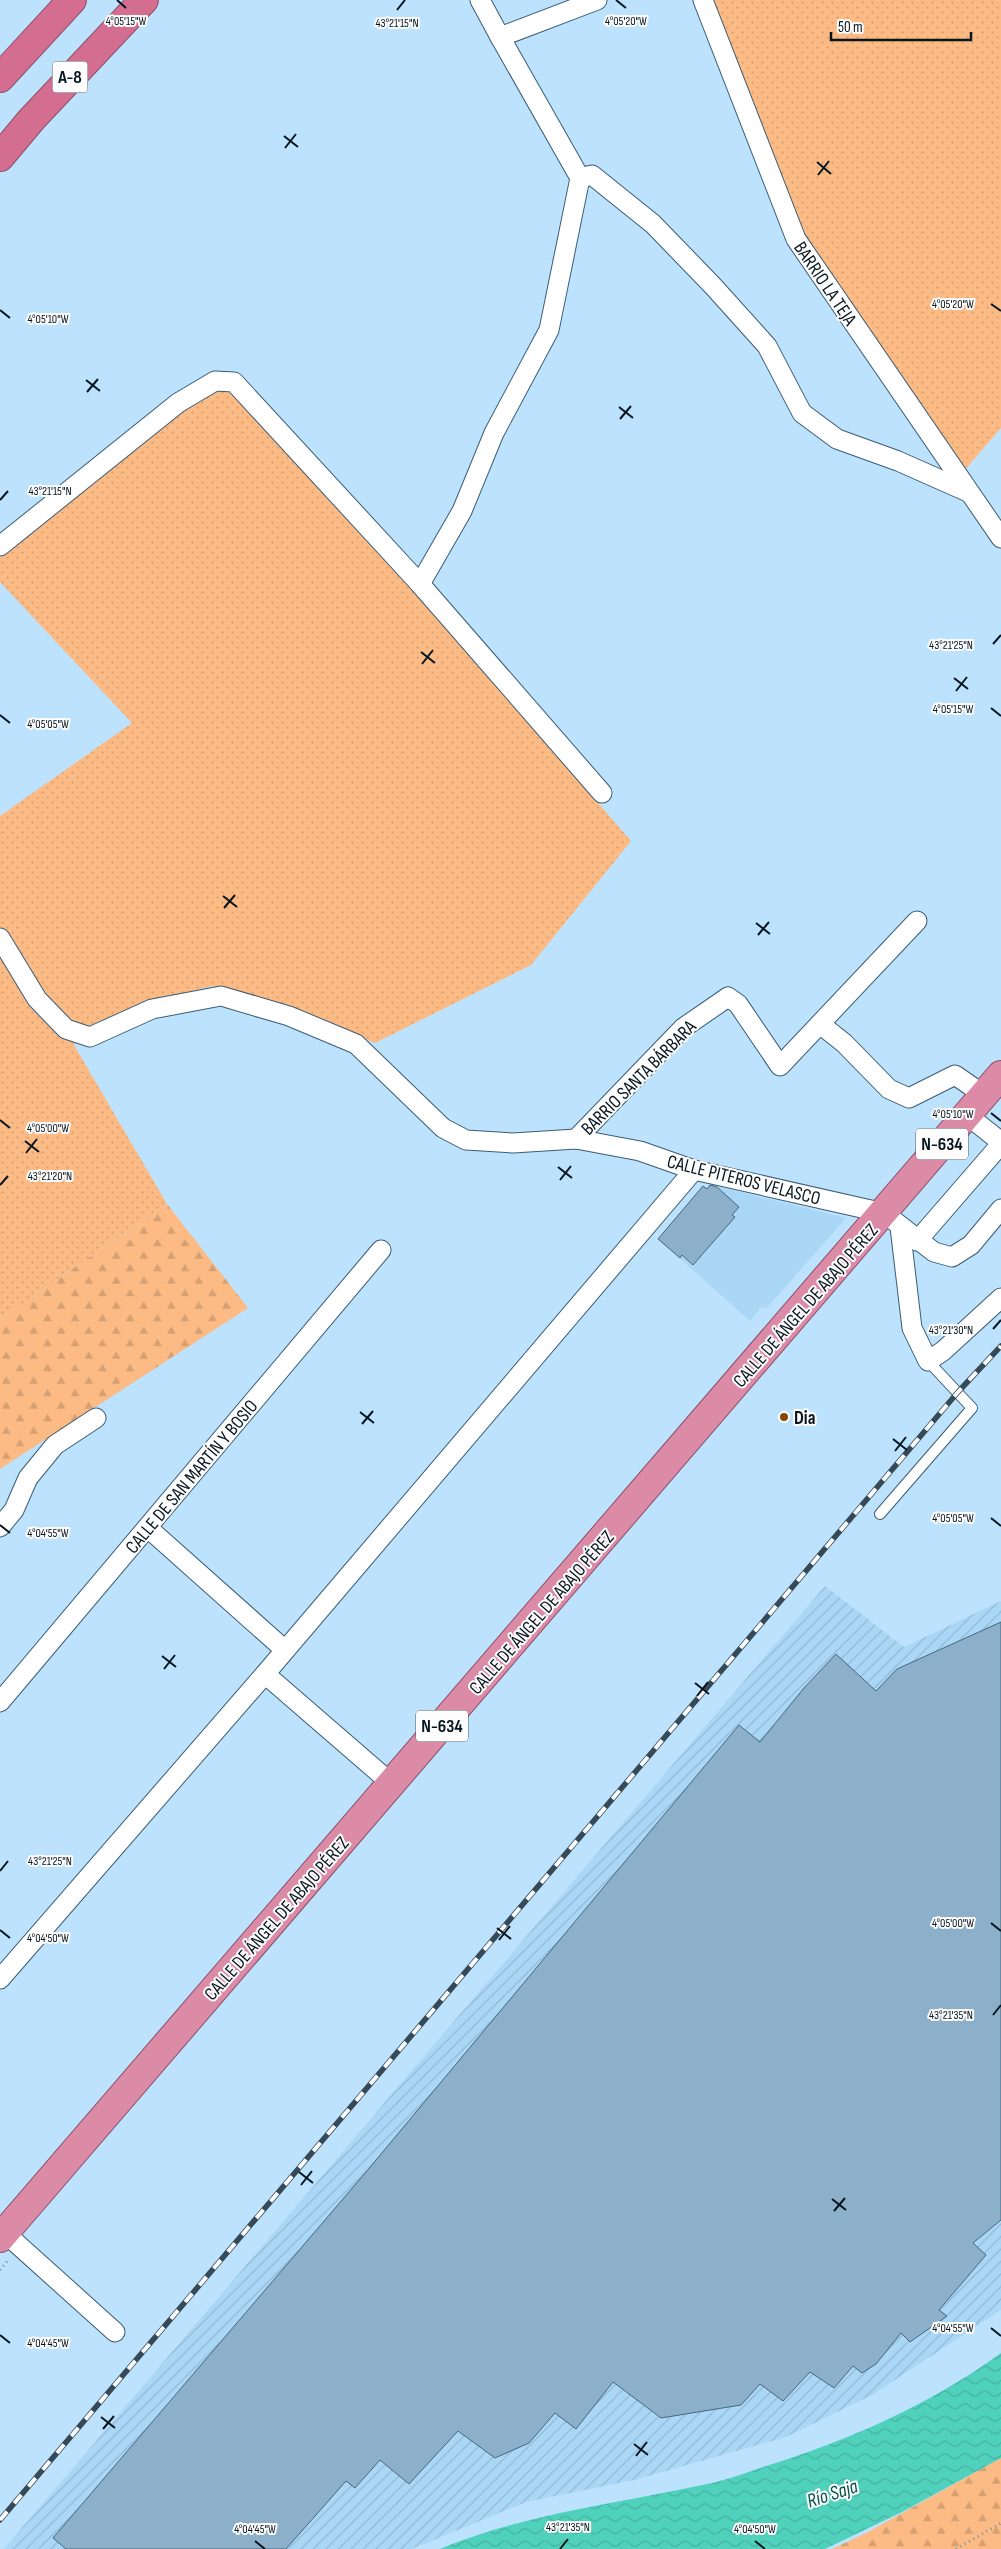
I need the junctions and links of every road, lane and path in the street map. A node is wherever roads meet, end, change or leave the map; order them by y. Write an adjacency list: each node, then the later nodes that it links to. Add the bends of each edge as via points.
1 (72, 0): 7 (highway, A-8)
2 (144, 0): 8 (highway, A-8)
3 (480, 0): 6 (street)
4 (597, 0): 6 (street)
5 (703, 0): 10 (street, BARRIO LA TEJA, via 796,239)
6 (500, 37): 9 (street)
7 (0, 78)
8 (0, 157)
9 (580, 178): 10 (street, via 592,175 623,199 653,224 713,286 767,346 802,413 837,439); 13 (street, via 549,330 494,433 462,511)
10 (968, 492): 11 (street, BARRIO LA TEJA)
11 (1001, 538)
12 (0, 546): 13 (street, via 178,403 215,381 234,382)
13 (420, 584): 14 (street)
14 (602, 793)
15 (917, 920): 17 (street)
16 (0, 938): 19 (street, CALLE PITEROS VELASCO, via 38,999 66,1029 90,1037 152,1009 221,996 288,1016 356,1044 443,1128 466,1140 512,1143)
17 (820, 1024): 18 (street, via 844,1043 889,1089 909,1098 955,1075); 19 (street, BARRIO SANTA BÁRBARA, via 780,1066 738,1004 728,998 683,1028)
18 (984, 1095): 20 (street); 23 (highway, CALLE DE ÁNGEL DE ABAJO PÉREZ / N-634)
19 (576, 1139): 21 (street, CALLE PITEROS VELASCO, via 640,1151)
20 (1001, 1143): 24 (street)
21 (694, 1170): 23 (street, CALLE PITEROS VELASCO); 32 (street)
22 (1001, 1209): 24 (street, via 971,1245 952,1257 934,1252)
23 (892, 1220): 24 (street); 27 (street, via 912,1328); 35 (highway, CALLE DE ÁNGEL DE ABAJO PÉREZ / N-634)
24 (917, 1241)
25 (381, 1250): 31 (street, CALLE DE SAN MARTÍN Y BOSIO)
26 (1001, 1298): 27 (street)
27 (928, 1361): 29 (lane, via 972,1408)
28 (96, 1418): 30 (street, via 55,1445 28,1478 14,1510)
29 (880, 1514)
30 (0, 1527)
31 (148, 1528): 32 (street); 34 (street, CALLE DE SAN MARTÍN Y BOSIO)
32 (285, 1650): 33 (street)
33 (265, 1674): 35 (street); 36 (street)
34 (0, 1702)
35 (392, 1784): 37 (highway, CALLE DE ÁNGEL DE ABAJO PÉREZ / N-634)
36 (0, 1979)
37 (2, 2235): 38 (street)
38 (115, 2332)
39 (1001, 2523): 40 (path)
40 (956, 2549)

